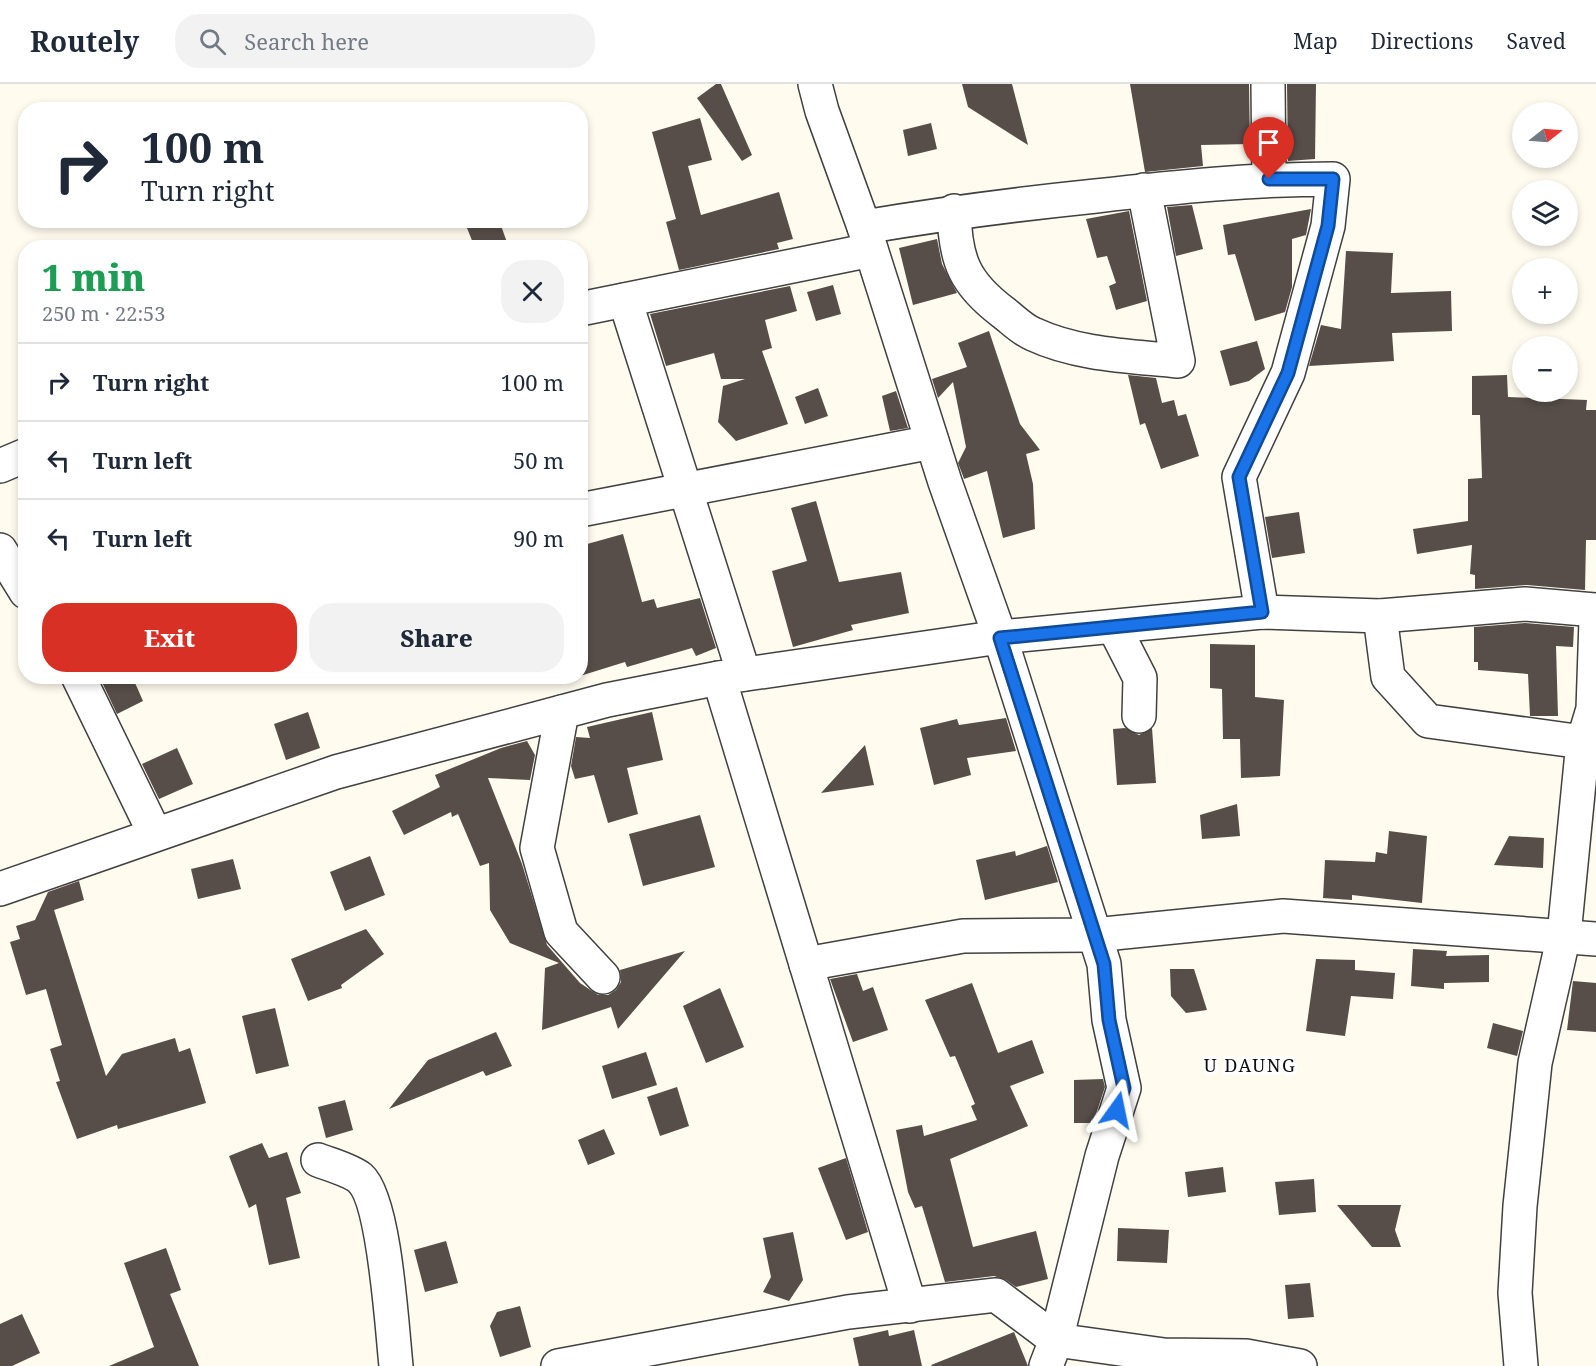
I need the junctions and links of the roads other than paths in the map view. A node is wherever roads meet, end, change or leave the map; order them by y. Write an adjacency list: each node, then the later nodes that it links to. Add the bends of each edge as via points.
1 (816, 84): 6 (street)
2 (1268, 84): 3 (street)
3 (1269, 179): 4 (street); 17 (street, via 1333,179 1328,226 1288,373 1239,477)
4 (1144, 190): 5 (street); 5 (street, via 1178,361 1084,351 1032,334 981,296 964,273 954,240)
5 (954, 211): 6 (street)
6 (868, 238): 7 (street); 9 (street)
7 (625, 300): 8 (street); 12 (street)
8 (588, 307)
9 (932, 442): 12 (street); 21 (street)
10 (18, 458): 11 (street)
11 (0, 466)
12 (686, 489): 13 (street); 22 (street)
13 (588, 508)
14 (0, 550): 15 (street)
15 (18, 579)
16 (1596, 610): 18 (street, via 1525,604)
17 (1262, 612): 18 (street); 20 (street)
18 (1380, 616): 26 (street, via 1388,677 1428,721)
19 (1596, 620): 26 (street, via 1593,709)
20 (1114, 627): 21 (street); 25 (street, via 1140,678)
21 (1000, 638): 22 (street); 29 (street)
22 (731, 676): 24 (street); 32 (street)
23 (82, 684): 27 (street)
24 (562, 712): 27 (street, via 336,772); 33 (street, via 537,848 561,932)
25 (1139, 716)
26 (1583, 742): 30 (street)
27 (155, 834): 28 (street)
28 (0, 890)
29 (1094, 935): 30 (street, via 1283,916); 32 (street, via 963,936); 36 (street, via 1104,964 1109,1020 1124,1088 1102,1156)
30 (1564, 935): 31 (street); 40 (street, via 1535,1063 1521,1195 1515,1293)
31 (1596, 939)
32 (806, 964): 35 (street)
33 (603, 977)
34 (318, 1160): 37 (street, via 361,1179 374,1202)
35 (910, 1306): 36 (street, via 996,1295); 38 (street, via 807,1318)
36 (1051, 1353): 39 (street, via 1246,1356)
37 (396, 1366)
38 (558, 1366)
39 (1300, 1366)
40 (1521, 1366)

